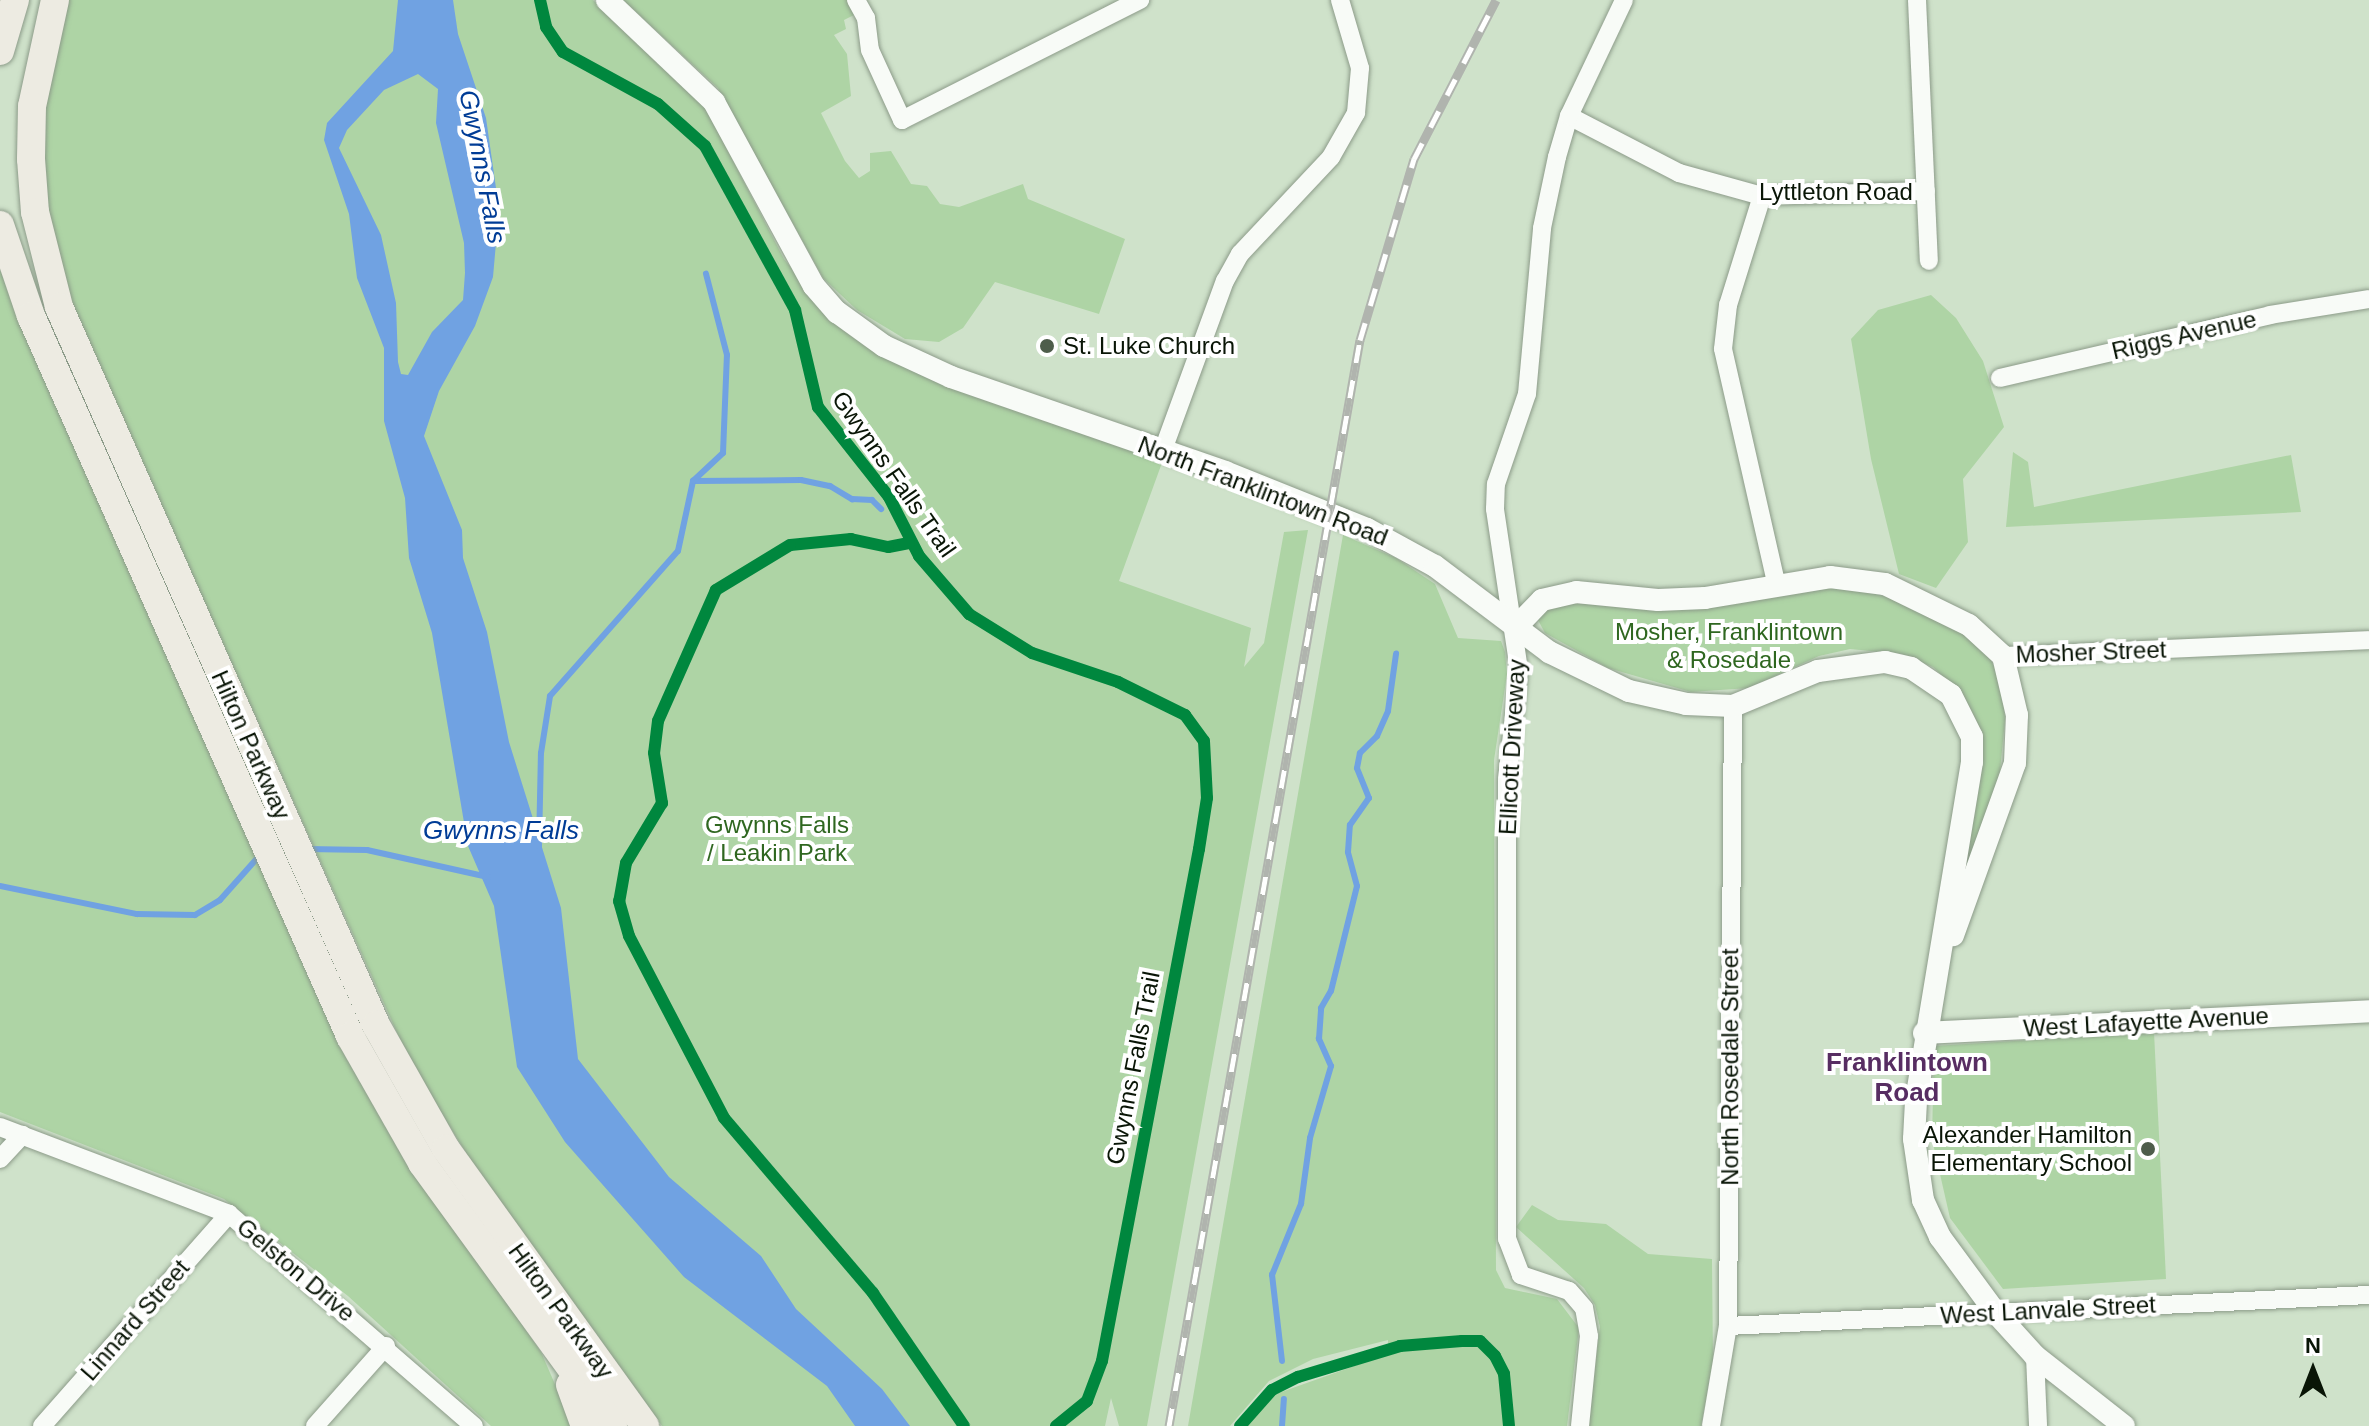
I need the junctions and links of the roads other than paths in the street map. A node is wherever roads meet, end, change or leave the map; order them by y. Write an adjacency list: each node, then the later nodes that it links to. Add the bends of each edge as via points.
1 (15, 0): 9 (main road)
2 (55, 0): 41 (main road, Hilton Parkway, via 32,106 35,212 59,307 376,1025 446,1149)
3 (607, 0): 17 (street, North Franklintown Road, via 714,102 814,286 856,328 951,377)
4 (856, 0): 5 (street, via 866,18 870,50 902,120)
5 (1140, 0)
6 (1340, 0): 17 (street, via 1360,68 1356,113 1331,157 1240,254 1225,281)
7 (1624, 0): 10 (street, Ellicott Driveway)
8 (1917, 0): 11 (street)
9 (0, 51)
10 (1569, 116): 12 (street, Lyttleton Road, via 1679,173); 19 (street, Ellicott Driveway, via 1542,228 1527,394 1496,484 1496,535)
11 (1926, 191): 12 (street, Lyttleton Road); 14 (street)
12 (1762, 196): 18 (street, via 1728,305 1723,349)
13 (0, 225): 34 (main road, Hilton Parkway, via 31,316 350,1036 422,1163)
14 (1929, 261)
15 (2369, 299): 16 (street, Riggs Avenue, via 2270,315)
16 (2000, 378)
17 (1163, 450): 19 (street, North Franklintown Road, via 1402,546)
18 (1776, 583): 19 (street, Mosher Street, via 1681,599 1557,596 1530,608); 21 (street, Mosher Street, via 1830,577 1885,584 1969,625)
19 (1515, 628): 22 (street, North Franklintown Road, via 1629,691 1686,704); 42 (street, Ellicott Driveway, via 1519,670 1506,806 1507,1239 1521,1275 1569,1291 1584,1308 1589,1336)
20 (2369, 640): 21 (street, Mosher Street)
21 (2003, 656): 23 (street, North Franklintown Road, via 2017,715 2015,763)
22 (1733, 706): 23 (street, North Franklintown Road, via 1818,671 1863,662 1911,668 1951,695 1972,737 1972,762); 32 (street, North Rosedale Street)
23 (1936, 975): 25 (street, North Franklintown Road)
24 (2369, 1011): 25 (street, West Lafayette Avenue)
25 (1924, 1033): 31 (street, North Franklintown Road, via 1914,1139 1923,1200 1940,1237)
26 (0, 1127): 27 (street, Gelston Drive)
27 (22, 1135): 28 (street); 29 (street, Gelston Drive)
28 (0, 1159)
29 (229, 1214): 33 (street, Gelston Drive); 36 (street, Linnard Street)
30 (2369, 1295): 31 (street, West Lanvale Street)
31 (1996, 1313): 32 (street, West Lanvale Street); 35 (street, North Franklintown Road)
32 (1728, 1326): 43 (street, North Rosedale Street)
33 (386, 1346): 37 (street); 38 (street, Gelston Drive)
34 (554, 1347): 39 (main road); 40 (main road, Hilton Parkway)
35 (2035, 1356): 44 (street); 45 (street, North Franklintown Road)
36 (42, 1426)
37 (315, 1426)
38 (474, 1426)
39 (585, 1426)
40 (613, 1426)
41 (645, 1426)
42 (1580, 1426)
43 (1711, 1426)
44 (2038, 1426)
45 (2124, 1426)

